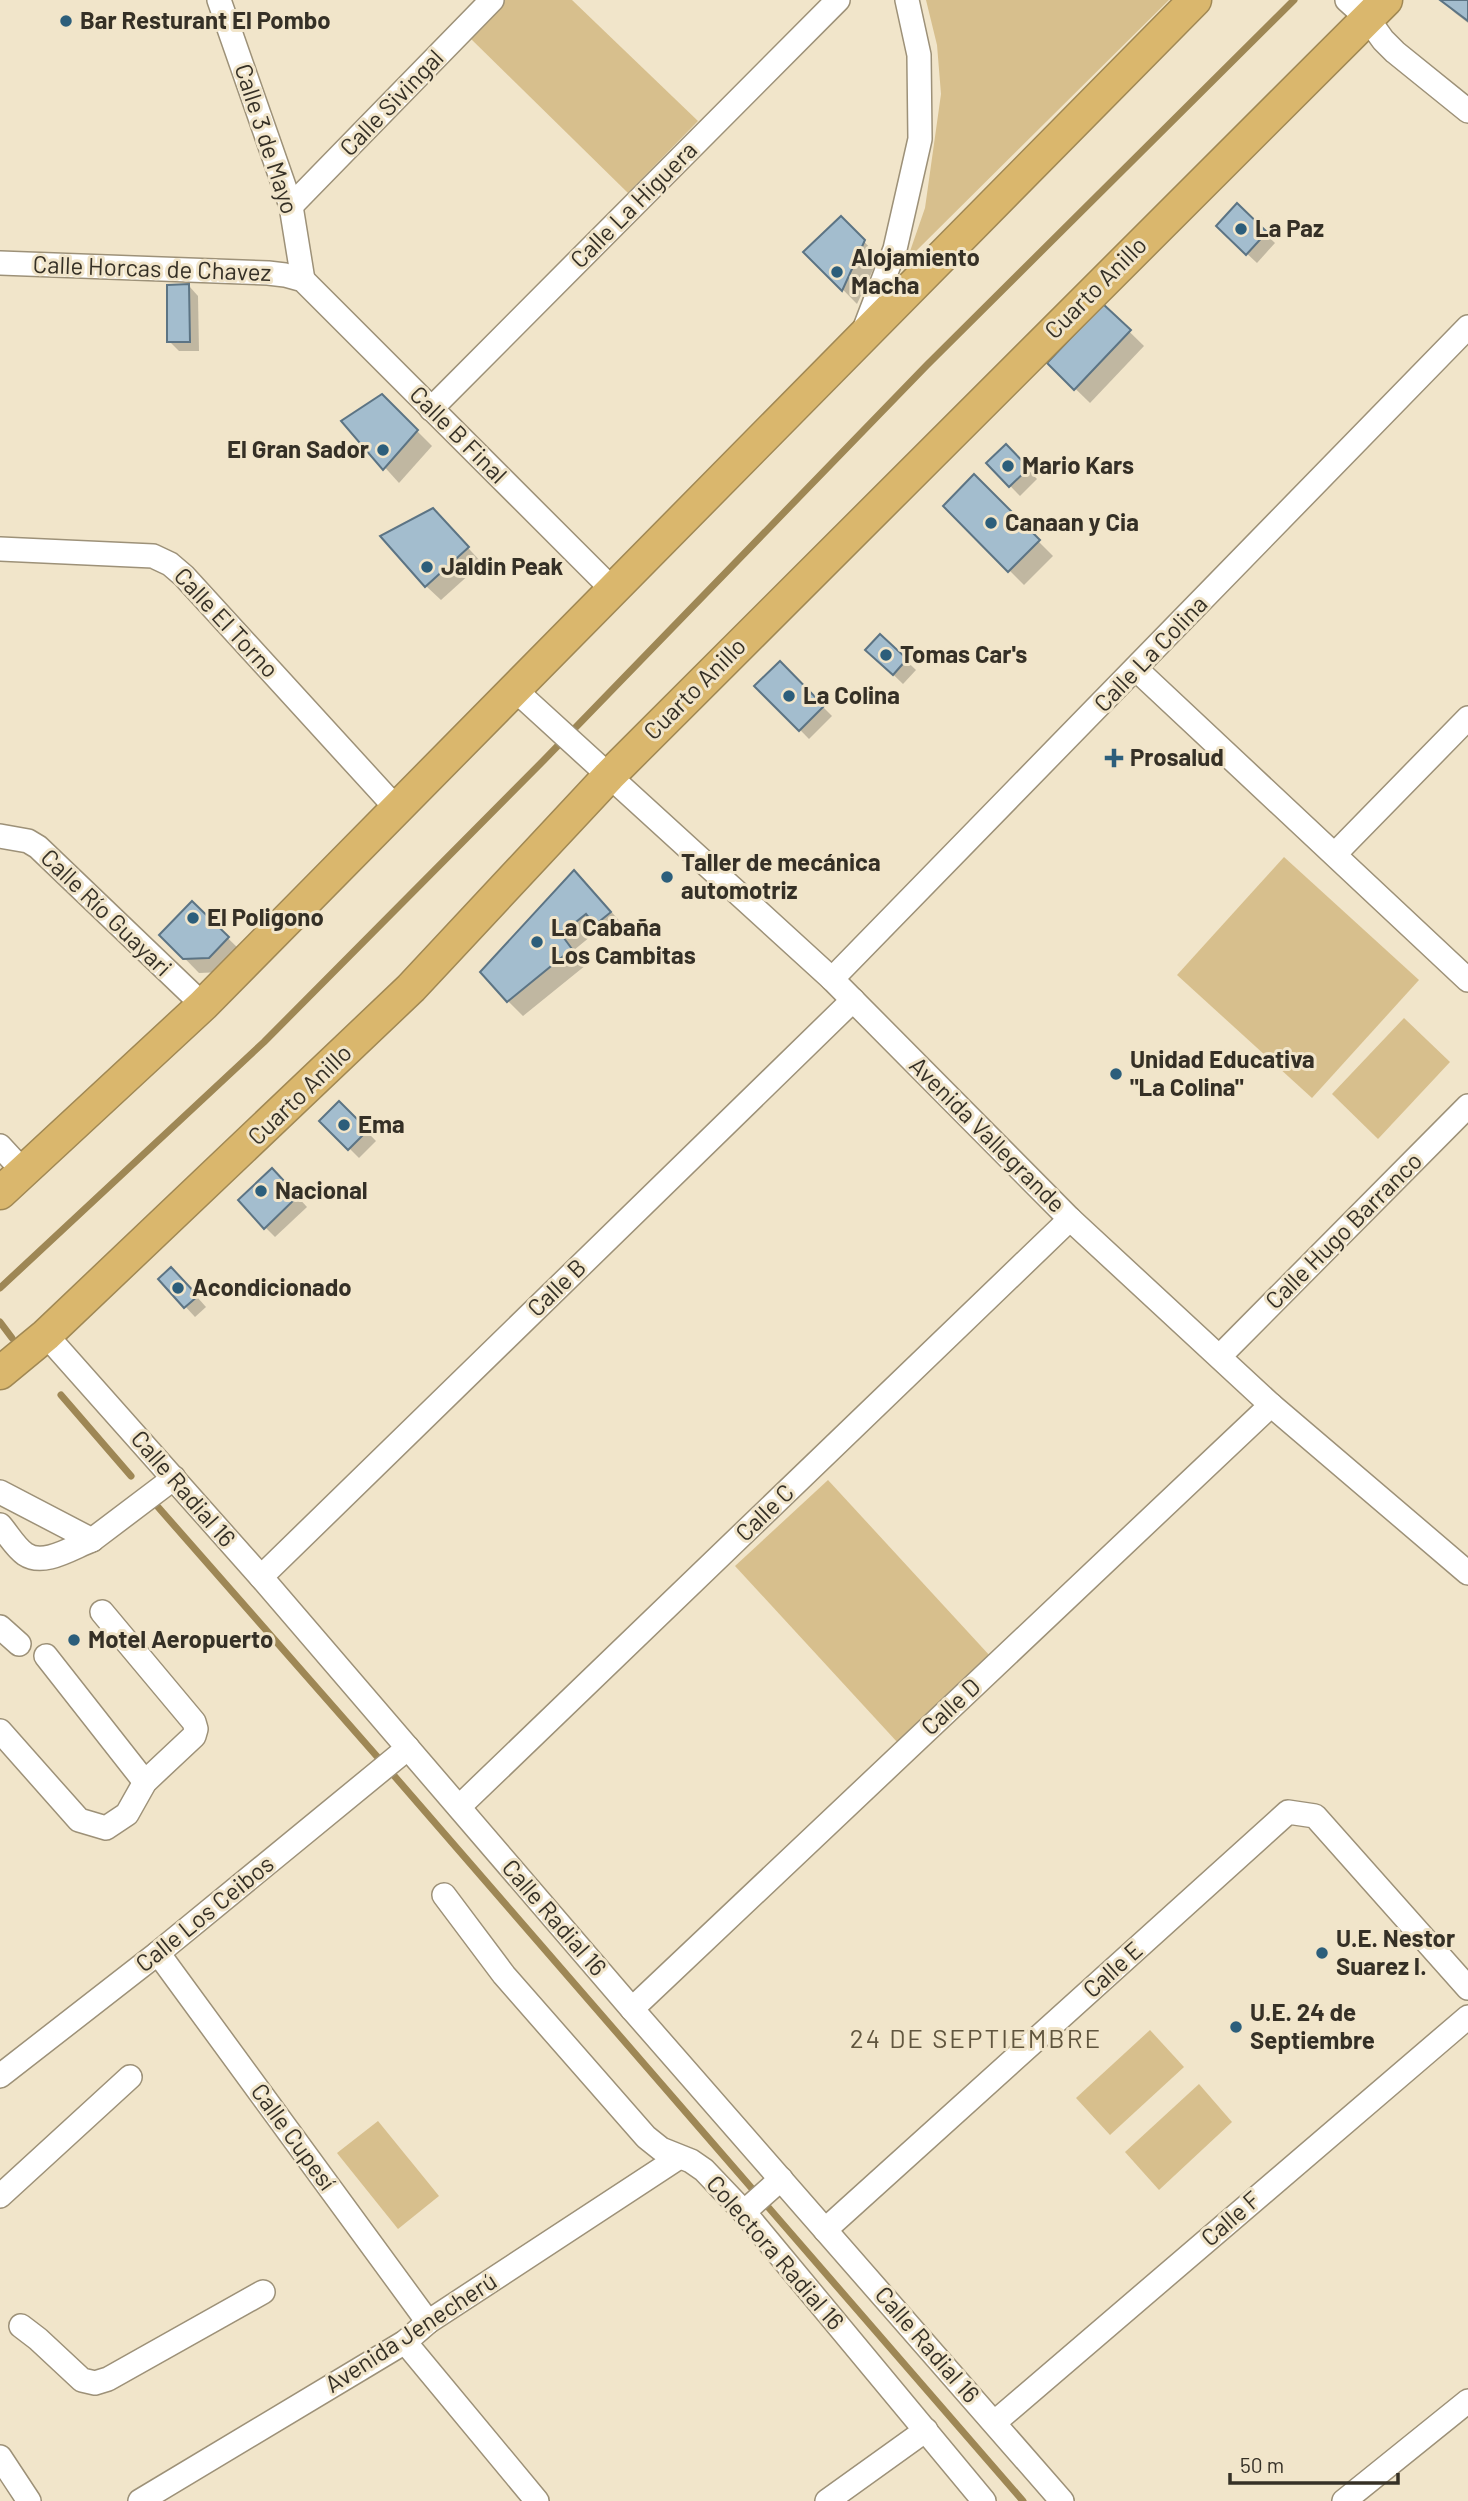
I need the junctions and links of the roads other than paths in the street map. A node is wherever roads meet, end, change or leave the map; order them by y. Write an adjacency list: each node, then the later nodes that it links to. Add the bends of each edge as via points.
1 (219, 0): 8 (street, Calle 3 de Mayo)
2 (492, 0): 8 (street, Calle Sivingal)
3 (838, 0): 13 (street, Calle La Higuera)
4 (907, 0): 12 (street, via 919,55 920,139 895,249)
5 (1195, 0): 12 (highway)
6 (1367, 6): 7 (street, via 1383,40); 19 (highway, Cuarto Anillo)
7 (1468, 111)
8 (291, 206): 10 (street, Calle 3 de Mayo)
9 (0, 263): 10 (street, Calle Horcas de Chavez, via 268,273)
10 (303, 280): 13 (street, Calle B Final)
11 (1468, 327): 16 (street, Calle La Colina)
12 (861, 337): 15 (highway)
13 (431, 409): 15 (street, Calle B Final)
14 (0, 549): 20 (street, Calle El Torno, via 153,556 170,564)
15 (612, 590): 17 (highway)
16 (1136, 669): 22 (street); 23 (street, Calle La Colina)
17 (514, 690): 19 (street, Avenida Vallegrande); 20 (highway)
18 (1468, 718): 22 (street)
19 (609, 776): 23 (street, Avenida Vallegrande); 32 (highway, Cuarto Anillo, via 411,988)
20 (397, 809): 26 (highway)
21 (0, 836): 26 (street, Calle Río Guayari, via 38,847)
22 (1335, 854): 24 (street)
23 (832, 979): 25 (street, Avenida Vallegrande)
24 (1468, 980)
25 (853, 1000): 31 (street, Avenida Vallegrande); 41 (street, Calle B)
26 (203, 1005): 29 (highway)
27 (1468, 1106): 33 (street, Calle Hugo Barranco)
28 (0, 1146): 29 (street)
29 (24, 1172): 30 (highway)
30 (0, 1193)
31 (1070, 1219): 33 (street, Avenida Vallegrande); 49 (street, Calle C)
32 (46, 1335): 34 (highway, Cuarto Anillo); 36 (street, Calle Radial 16)
33 (1220, 1356): 35 (street, Avenida Vallegrande)
34 (0, 1373)
35 (1271, 1405): 40 (street, Avenida Vallegrande); 53 (street, Calle D)
36 (174, 1478): 39 (street); 41 (street, Calle Radial 16)
37 (0, 1492): 39 (street)
38 (0, 1525): 39 (street, via 32,1558 43,1559)
39 (92, 1540)
40 (1468, 1573)
41 (261, 1577): 47 (street, Calle Radial 16)
42 (102, 1612): 48 (street, via 196,1729)
43 (0, 1627): 44 (street)
44 (19, 1644)
45 (46, 1656): 48 (street)
46 (0, 1731): 48 (street, via 79,1820 106,1828 127,1814)
47 (408, 1748): 49 (street, Calle Radial 16); 51 (street, Calle Los Ceibos)
48 (145, 1782)
49 (459, 1807): 53 (street, Calle Radial 16)
50 (444, 1895): 57 (street, Colectora Radial 16, via 504,1975 646,2137)
51 (158, 1953): 55 (street, Calle Los Ceibos); 62 (street, Calle Cupesí)
52 (1468, 1988): 60 (street, Calle E, via 1315,1816 1288,1812)
53 (632, 2008): 59 (street, Calle Radial 16)
54 (1468, 2017): 66 (street, Calle F)
55 (0, 2076)
56 (130, 2077): 58 (street)
57 (678, 2158): 59 (street, Colectora Radial 16); 62 (street, Avenida Jenecherú)
58 (0, 2196)
59 (761, 2197): 60 (street, Calle Radial 16); 67 (street, Colectora Radial 16)
60 (825, 2230): 66 (street, Calle Radial 16)
61 (262, 2292): 63 (street, via 95,2384 82,2380)
62 (428, 2322): 64 (street, Avenida Jenecherú)
63 (21, 2326)
64 (405, 2342): 70 (street, Avenida Jenecherú); 71 (street)
65 (1468, 2401): 75 (street)
66 (995, 2422): 74 (street, Calle Radial 16)
67 (926, 2430): 72 (street); 73 (street, Colectora Radial 16)
68 (0, 2457): 69 (street)
69 (29, 2501)
70 (140, 2501)
71 (537, 2501)
72 (827, 2501)
73 (984, 2501)
74 (1062, 2501)
75 (1344, 2501)

